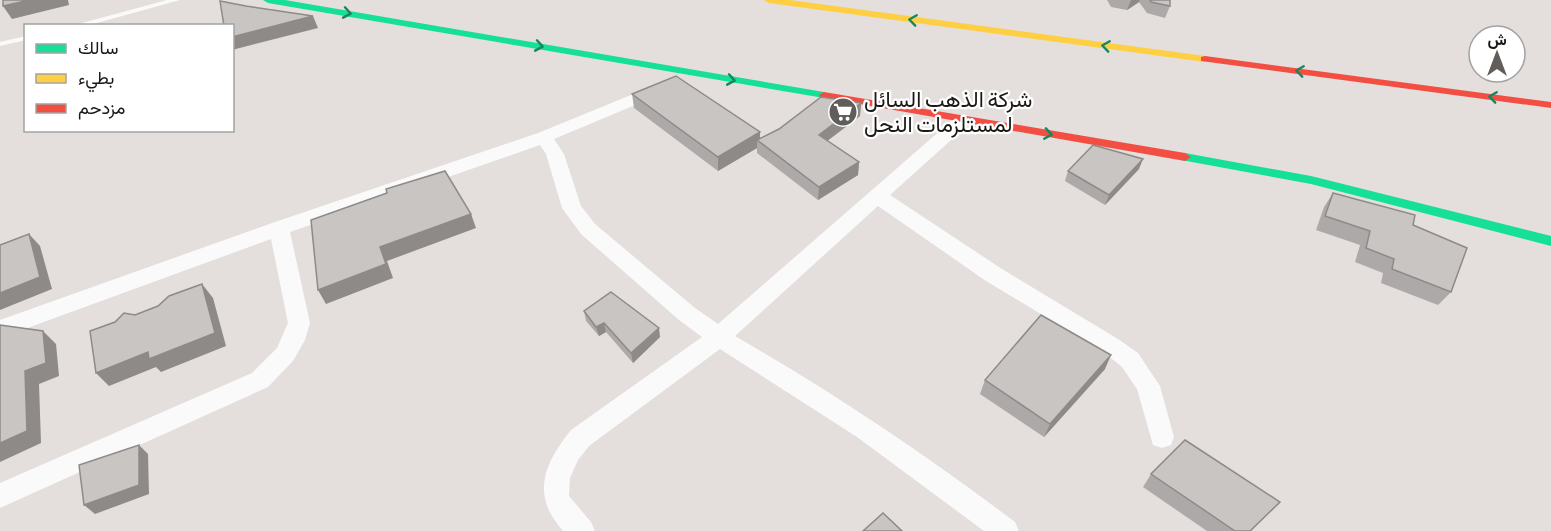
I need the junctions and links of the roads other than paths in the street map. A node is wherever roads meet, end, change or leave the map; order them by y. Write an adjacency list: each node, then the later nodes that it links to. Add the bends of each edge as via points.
1 (176, 0): 6 (lane)
2 (268, 0): 9 (highway, one-way to 9)
3 (769, 0): 4 (highway)
4 (785, 1): 5 (highway)
5 (820, 3): 10 (highway, one-way to 5)
6 (83, 24)
7 (24, 38): 8 (lane)
8 (0, 44)
9 (695, 74): 11 (highway, one-way to 11); 12 (street)
10 (1551, 105)
11 (963, 120): 13 (street); 15 (highway, one-way to 15, via 1311,180)
12 (544, 136): 14 (street); 17 (street, via 555,154 572,208 588,229)
13 (876, 195): 17 (street); 18 (street, via 1130,360 1148,386)
14 (279, 228): 16 (street); 19 (street, via 299,323 279,364 261,380)
15 (1551, 241)
16 (0, 329)
17 (719, 337): 20 (street, via 580,438 568,452 556,486 558,504); 21 (street, via 820,399)
18 (1162, 437)
19 (0, 496)
20 (581, 531)
21 (1005, 531)

